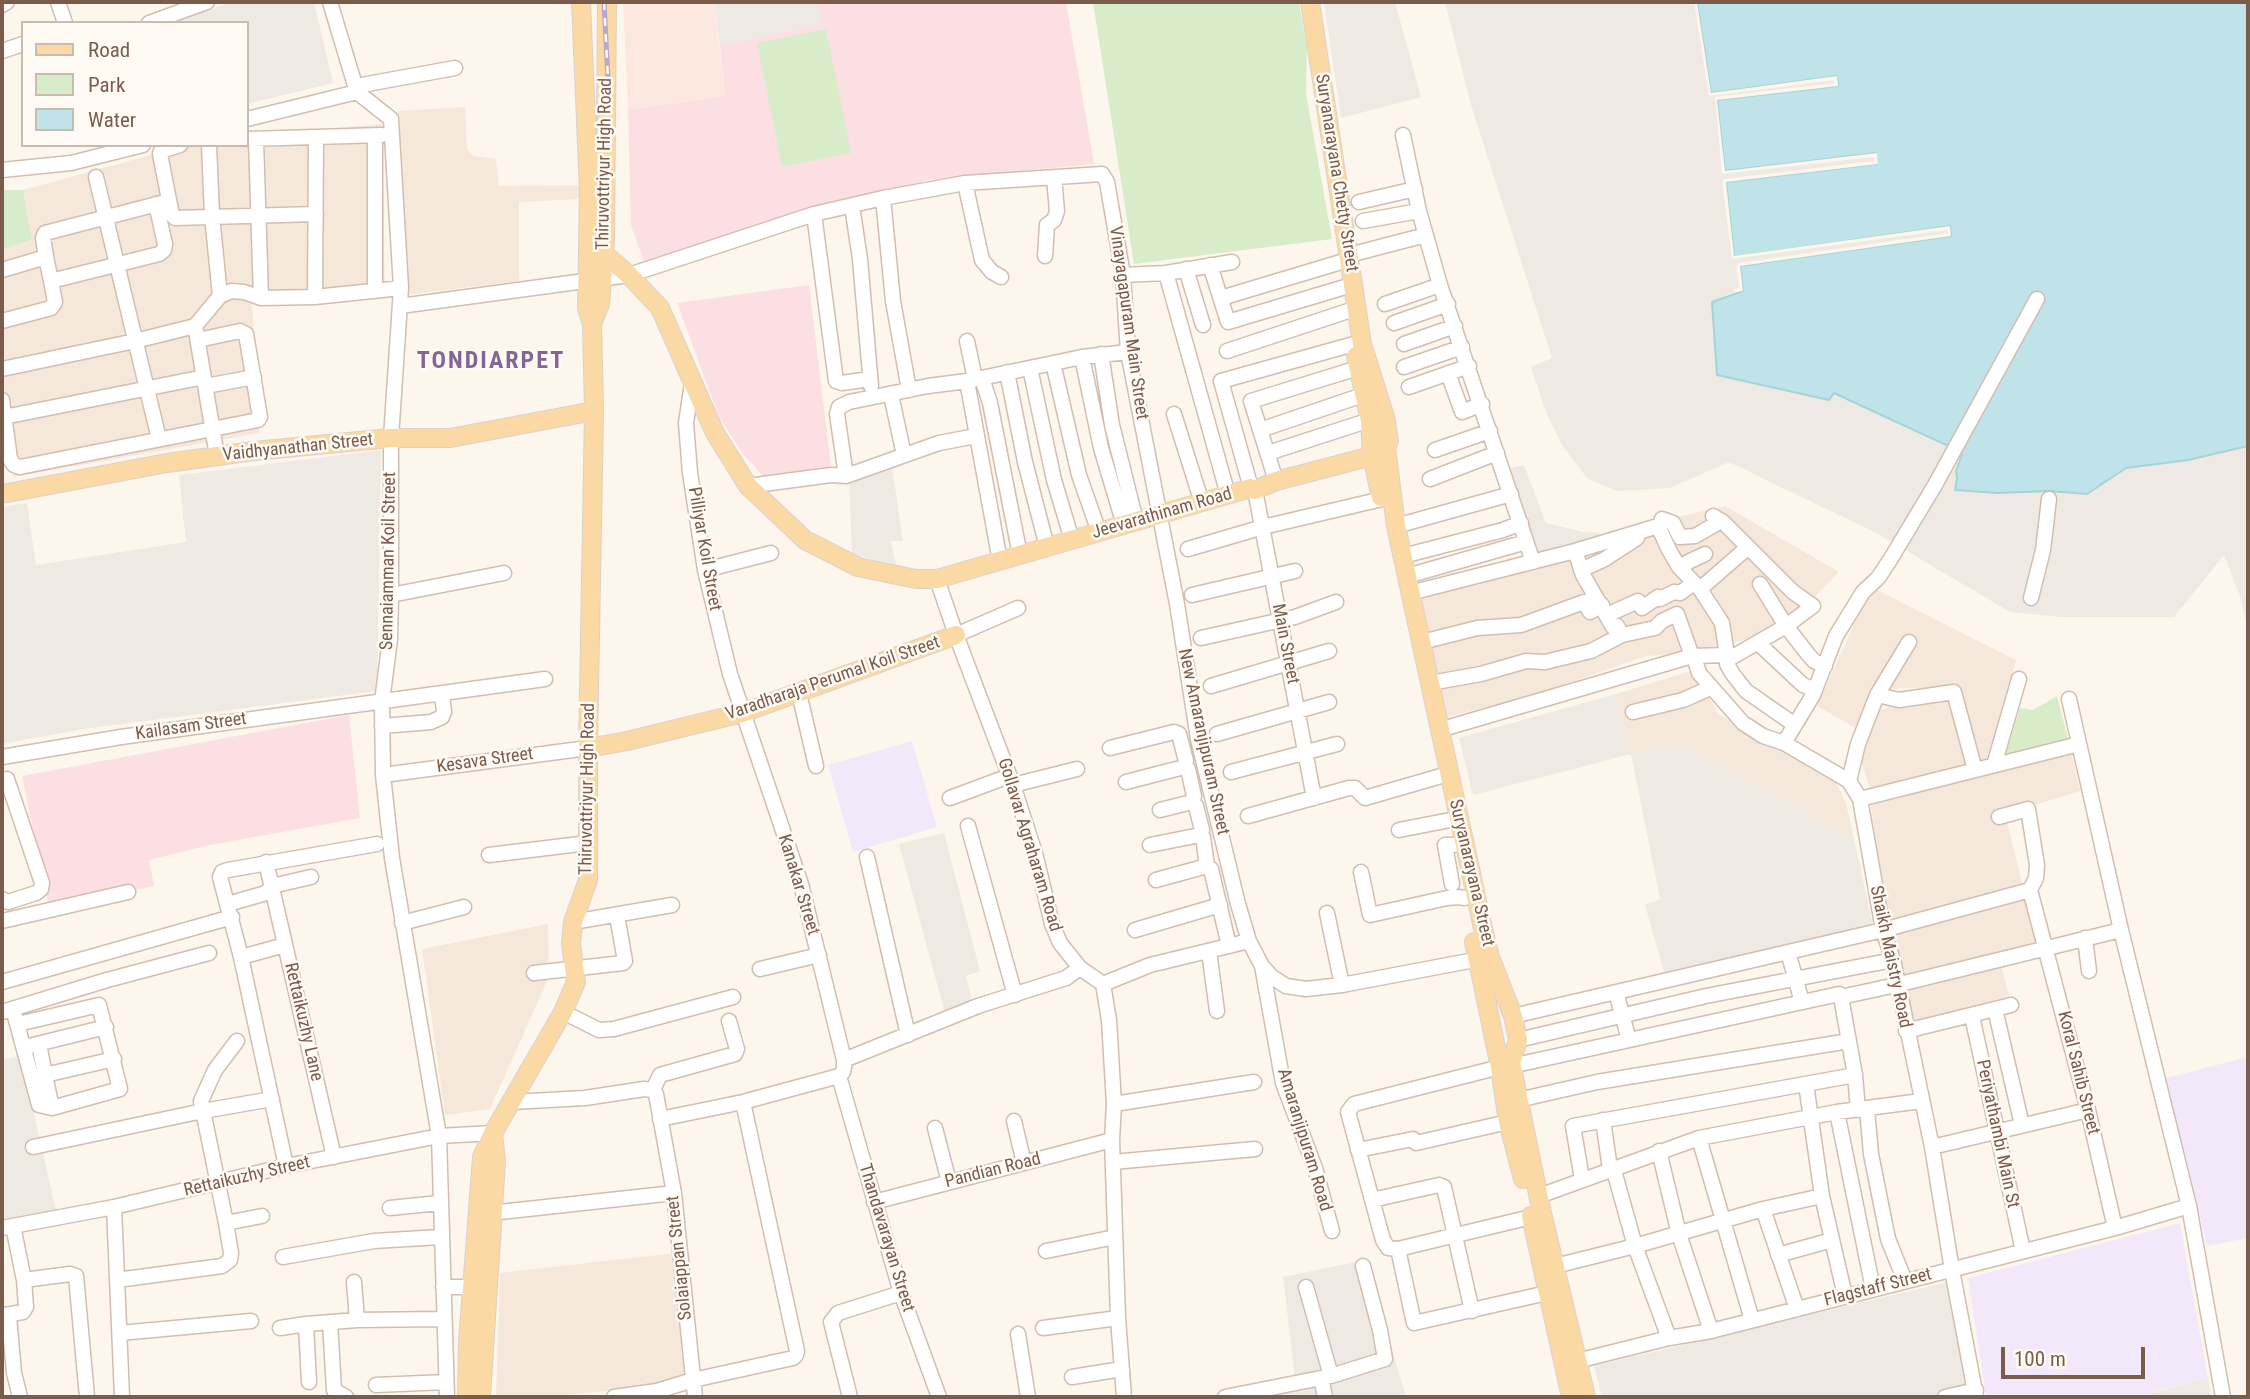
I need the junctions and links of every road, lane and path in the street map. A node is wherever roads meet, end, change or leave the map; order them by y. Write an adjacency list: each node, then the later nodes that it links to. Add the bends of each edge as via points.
1 (8, 2): 9 (street)
2 (58, 2): 10 (street)
3 (207, 2): 11 (street)
4 (330, 2): 15 (street)
5 (581, 2): 56 (main road, Thiruvottriyur High Road)
6 (607, 2): 42 (main road, Thiruvottriyur High Road)
7 (1302, 2): 45 (main road, Suryanarayana Chetty Street)
8 (1310, 2): 45 (main road, Suryanarayana Chetty Street)
9 (2, 5)
10 (64, 21)
11 (155, 21)
12 (21, 45): 13 (street)
13 (2, 51)
14 (455, 68): 15 (street)
15 (356, 89): 16 (street); 17 (street, Sennaiamman Koil Street, via 391,119)
16 (248, 119)
17 (392, 134): 19 (street); 59 (street, Sennaiamman Koil Street)
18 (1403, 135): 29 (street)
19 (375, 136): 20 (street); 60 (street)
20 (316, 137): 21 (street); 35 (street)
21 (252, 139): 37 (street)
22 (135, 147): 25 (street, via 71,163)
23 (174, 147): 32 (street, via 161,151)
24 (209, 147): 38 (street)
25 (2, 170)
26 (96, 177): 39 (street)
27 (1054, 178): 28 (street); 43 (street, via 1057,211 1047,225); 53 (street, Vinayagapuram Main Street, via 1102,174)
28 (965, 183): 30 (street); 54 (street, via 982,260)
29 (1415, 189): 31 (street); 34 (street)
30 (883, 198): 33 (street); 99 (street, via 893,301)
31 (1359, 201)
32 (163, 203): 38 (street, via 175,218); 39 (street); 48 (street, via 164,250)
33 (852, 206): 36 (street); 93 (street)
34 (1419, 211): 40 (street); 41 (street)
35 (316, 214): 37 (street); 62 (street)
36 (814, 214): 52 (street); 93 (street, via 836,381)
37 (259, 215): 38 (street); 63 (street)
38 (212, 216): 61 (street)
39 (106, 217): 44 (street, via 45,233); 48 (street)
40 (1363, 221)
41 (1426, 235): 45 (street); 57 (street)
42 (604, 254): 52 (main road); 56 (main road, Thiruvottriyur High Road)
43 (1045, 256)
44 (46, 257): 50 (street); 55 (street)
45 (1345, 258): 58 (main road, Suryanarayana Chetty Street); 64 (street); 77 (main road, Suryanarayana Chetty Street)
46 (1232, 262): 47 (street)
47 (1210, 265): 49 (street); 64 (street)
48 (116, 266): 55 (street); 75 (street)
49 (1186, 269): 51 (street); 72 (street)
50 (2, 270)
51 (1166, 273): 53 (street); 128 (street)
52 (629, 275): 56 (street); 96 (main road, via 660,308)
53 (1124, 275): 81 (street, Vinayagapuram Main Street)
54 (1002, 277)
55 (51, 281): 70 (street, via 55,302 51,308)
56 (595, 281): 68 (street); 105 (main road, Thiruvottriyur High Road, via 587,308 592,324)
57 (1440, 285): 66 (street); 67 (street)
58 (1345, 287): 64 (street, via 1228,322); 69 (main road, Suryanarayana Chetty Street)
59 (401, 289): 60 (street); 68 (street, Sennaiamman Koil Street)
60 (375, 291): 62 (street)
61 (220, 296): 63 (street, via 237,290); 74 (street)
62 (315, 297): 63 (street)
63 (261, 298)
64 (1221, 298)
65 (2037, 299): 180 (street, via 1934,485 1878,578 1836,636)
66 (1385, 304)
67 (1448, 304): 71 (street); 73 (street)
68 (400, 306): 113 (street, Sennaiamman Koil Street)
69 (1348, 311): 77 (main road, Suryanarayana Chetty Street); 80 (street)
70 (2, 321)
71 (1394, 323)
72 (1203, 325)
73 (1455, 326): 78 (street); 79 (street)
74 (194, 331): 75 (street); 92 (street, via 244,332); 95 (street)
75 (135, 341): 89 (street); 98 (street)
76 (967, 341): 94 (street)
77 (1358, 344): 88 (main road, Suryanarayana Street); 116 (main road, Suryanarayana Street, via 1385,417 1389,441); 125 (street, Main Street, via 1221,381)
78 (1404, 344)
79 (1462, 347): 85 (street); 86 (street)
80 (1227, 351)
81 (1128, 352): 82 (street); 132 (street, Vinayagapuram Main Street)
82 (1101, 354): 83 (street); 134 (street)
83 (1082, 357): 84 (street); 134 (street, via 1101,448)
84 (1053, 363): 87 (street); 139 (street, via 1079,475)
85 (1469, 366): 91 (street); 104 (street)
86 (1404, 367)
87 (1030, 368): 90 (street); 140 (street)
88 (1358, 368): 101 (main road, Suryanarayana Street); 110 (street, via 1251,401)
89 (2, 369)
90 (1007, 372): 94 (street); 142 (street)
91 (1448, 373): 97 (street); 104 (street, via 1462,412)
92 (254, 377): 95 (street); 109 (street, via 258,420)
93 (870, 379): 102 (street)
94 (975, 379): 99 (street); 112 (street); 148 (street, via 990,403)
95 (202, 380): 98 (street); 109 (street)
96 (692, 383): 124 (main road, via 715,433); 153 (street, Pilliyar Koil Street, via 686,423)
97 (1409, 387)
98 (146, 388): 107 (street); 114 (street)
99 (909, 390): 100 (street)
100 (891, 395): 102 (street); 119 (street)
101 (1363, 395): 108 (main road, Suryanarayana Street); 110 (street)
102 (873, 398): 121 (street, via 839,407)
103 (2, 400): 107 (street)
104 (1482, 404): 111 (street)
105 (594, 411): 113 (main road, Vaidhyanathan Street, via 450,438); 203 (main road, Thiruvottriyur High Road)
106 (1174, 414): 131 (street)
107 (4, 417): 114 (street, via 10,459 20,467)
108 (1370, 420): 116 (main road, Suryanarayana Street); 117 (street)
109 (208, 430): 114 (street); 120 (street)
110 (1260, 430): 117 (street)
111 (1490, 431): 115 (street); 118 (street)
112 (976, 436): 119 (street); 150 (street)
113 (391, 438): 120 (main road, Vaidhyanathan Street); 162 (street, Sennaiamman Koil Street)
114 (159, 439)
115 (1435, 450)
116 (1379, 452): 123 (main road, Jeevarathinam Road); 129 (main road, Suryanarayana Street); 136 (main road, Suryanarayana Street)
117 (1268, 453): 123 (street)
118 (1497, 453): 122 (street); 127 (street)
119 (904, 455): 121 (street)
120 (212, 457): 126 (main road, Vaidhyanathan Street)
121 (846, 476): 124 (street)
122 (1430, 479)
123 (1276, 481): 125 (main road, Jeevarathinam Road)
124 (748, 486): 158 (main road, via 805,540 831,555 858,567)
125 (1253, 489): 128 (main road, Jeevarathinam Road); 137 (street, Main Street)
126 (2, 494)
127 (1511, 494): 135 (street); 136 (street)
128 (1228, 495): 131 (main road, Jeevarathinam Road)
129 (1382, 499): 137 (street); 214 (main road, Suryanarayana Street)
130 (2049, 499): 164 (street)
131 (1202, 503): 132 (main road, Jeevarathinam Road)
132 (1158, 515): 134 (main road, Jeevarathinam Road); 260 (street, New Amaranjipuram Street, via 1198,739)
133 (1662, 519): 143 (street, via 1673,523 1680,537 1695,536 1717,518)
134 (1130, 523): 139 (main road, Jeevarathinam Road)
135 (1521, 523): 141 (street); 149 (street)
136 (1396, 526): 149 (main road, Suryanarayana Street)
137 (1263, 527): 144 (street); 157 (street, Main Street)
138 (1645, 530): 145 (street); 152 (street, via 1658,526); 154 (street, via 1639,538)
139 (1099, 532): 140 (main road, Jeevarathinam Road)
140 (1072, 540): 142 (main road, Jeevarathinam Road)
141 (1526, 542): 151 (street); 159 (street)
142 (1047, 547): 148 (main road, Jeevarathinam Road)
143 (1747, 548): 161 (street); 169 (street, via 1813,606)
144 (1188, 549)
145 (1576, 551): 151 (street); 154 (street)
146 (771, 553): 153 (street)
147 (1705, 554): 152 (street)
148 (1020, 555): 150 (main road, Jeevarathinam Road)
149 (1403, 556): 159 (main road, Suryanarayana Street)
150 (1000, 561): 158 (main road, Jeevarathinam Road)
151 (1533, 562): 159 (street)
152 (1681, 569): 161 (street)
153 (705, 570): 195 (street, Pilliyar Koil Street)
154 (1581, 570): 167 (street)
155 (1295, 571): 157 (street)
156 (504, 573): 162 (street)
157 (1272, 575): 163 (street); 168 (street, Main Street)
158 (937, 579): 170 (street, Gollavar Agraharam Road)
159 (1409, 584): 173 (main road, Suryanarayana Street)
160 (1760, 584): 169 (street)
161 (1697, 586): 167 (street, via 1658,597 1642,608 1638,601); 178 (street, via 1722,623)
162 (391, 594): 191 (street, Sennaiamman Koil Street)
163 (1192, 595)
164 (2031, 598)
165 (1336, 602): 168 (street)
166 (1018, 608): 170 (street)
167 (1605, 610): 171 (street); 173 (street, via 1590,612 1584,601 1521,625 1477,628)
168 (1280, 618): 172 (street); 179 (street, Main Street)
169 (1786, 626): 175 (street); 180 (street, via 1814,661)
170 (956, 635): 187 (main road, Varadharaja Perumal Koil Street); 216 (street, Gollavar Agraharam Road)
171 (1622, 635): 177 (street, Shaikh Maistry Road, via 1655,628 1677,614); 183 (street, via 1591,650 1545,662 1526,661)
172 (1201, 638)
173 (1422, 642): 183 (main road, Suryanarayana Street)
174 (1909, 642): 189 (street)
175 (1758, 643): 178 (street); 186 (street, via 1803,685)
176 (1329, 651): 179 (street)
177 (1693, 657): 178 (street); 185 (street, Shaikh Maistry Road); 198 (street)
178 (1728, 657): 196 (street, via 1727,664 1746,691)
179 (1289, 664): 184 (street); 193 (street, Main Street)
180 (1825, 666): 186 (street)
181 (545, 679): 188 (street, Kailasam Street)
182 (2020, 679): 207 (street)
183 (1430, 683): 198 (main road, Suryanarayana Street)
184 (1211, 686)
185 (1710, 688): 194 (street); 200 (street, Shaikh Maistry Road, via 1743,723)
186 (1815, 690): 196 (street)
187 (799, 693): 195 (main road, Varadharaja Perumal Koil Street); 208 (street)
188 (442, 695): 191 (street, Kailasam Street); 197 (street, via 442,717)
189 (1877, 695): 211 (street, via 1899,700 1954,692); 217 (street)
190 (2069, 699): 202 (street)
191 (382, 702): 197 (street, Sennaiamman Koil Street); 206 (street, Kailasam Street)
192 (1329, 702): 193 (street)
193 (1297, 711): 199 (street); 205 (street, Main Street)
194 (1633, 712)
195 (742, 713): 203 (main road, Varadharaja Perumal Koil Street); 268 (street, Kanakar Street)
196 (1795, 725): 200 (street)
197 (382, 726): 213 (street, Sennaiamman Koil Street)
198 (1439, 730): 270 (main road, Suryanarayana Street)
199 (1217, 734)
200 (1784, 743): 217 (street, Shaikh Maistry Road)
201 (1338, 744): 205 (street)
202 (2079, 744): 207 (street); 258 (street)
203 (588, 748): 213 (street, Kesava Street); 231 (main road, Thiruvottriyur High Road)
204 (1110, 748): 209 (street, via 1177,732)
205 (1306, 753): 212 (street); 219 (street, Main Street)
206 (3, 757): 215 (street)
207 (1994, 765): 211 (street)
208 (816, 766)
209 (1184, 767): 218 (street); 222 (street)
210 (1077, 769): 216 (street)
211 (1975, 770): 221 (street)
212 (1231, 772)
213 (383, 775): 230 (street, Sennaiamman Koil Street)
214 (1441, 776): 219 (street, via 1365,797 1352,787); 226 (main road, Suryanarayana Street)
215 (5, 780): 246 (street, via 43,883 36,893 8,902)
216 (1011, 780): 220 (street); 273 (street, Gollavar Agraharam Road, via 1052,924)
217 (1849, 781): 221 (street, Shaikh Maistry Road)
218 (1126, 782)
219 (1314, 798): 224 (street)
220 (950, 799)
221 (1860, 799): 257 (street, Shaikh Maistry Road)
222 (1192, 802): 223 (street); 229 (street)
223 (1160, 810)
224 (1248, 816)
225 (1999, 817): 243 (street, via 2028,810 2037,865)
226 (1450, 820): 228 (street); 233 (main road, Suryanarayana Street)
227 (968, 826): 286 (street)
228 (1399, 830)
229 (1200, 835): 232 (street); 237 (street)
230 (383, 843): 236 (street); 255 (street, Sennaiamman Koil Street)
231 (588, 843): 234 (street); 254 (main road, Thiruvottriyur High Road, via 588,880)
232 (1150, 845)
233 (1454, 845): 241 (street, via 1445,845); 245 (main road, Suryanarayana Street)
234 (489, 855)
235 (867, 857): 303 (street)
236 (266, 862): 242 (street, Rettaikuzhy Lane); 250 (street, via 222,872)
237 (1207, 866): 240 (street); 248 (street)
238 (1361, 872): 245 (street, via 1370,915)
239 (311, 877): 242 (street)
240 (1156, 880)
241 (1452, 884)
242 (272, 886): 250 (street); 261 (street, Rettaikuzhy Lane)
243 (2030, 890): 257 (street); 263 (street, Koral Sahib Street)
244 (128, 892): 253 (street)
245 (1465, 898): 270 (main road, Suryanarayana Street)
246 (2, 899)
247 (672, 905): 252 (street)
248 (1220, 905): 256 (street); 262 (street)
249 (464, 907): 255 (street)
250 (230, 911): 267 (street); 269 (street)
251 (1327, 913): 283 (street)
252 (617, 915): 254 (street); 275 (street, via 625,961)
253 (2, 921)
254 (573, 922): 275 (main road, Thiruvottriyur High Road)
255 (402, 923): 338 (street, Sennaiamman Koil Street)
256 (1135, 930)
257 (1883, 930): 265 (street); 271 (street, Shaikh Maistry Road)
258 (2121, 930): 259 (street); 360 (street)
259 (2085, 938): 263 (street); 276 (street)
260 (1249, 941): 262 (street); 272 (street, New Amaranjipuram Street)
261 (285, 945): 269 (street); 346 (street, Rettaikuzhy Lane)
262 (1230, 946): 264 (street)
263 (2046, 947): 284 (street); 326 (street, Koral Sahib Street)
264 (1209, 950): 282 (street, via 1150,965); 294 (street)
265 (1788, 952): 277 (street); 279 (street)
266 (209, 953): 280 (street)
267 (99, 955): 280 (street); 281 (street)
268 (819, 955): 274 (street); 310 (street, Kanakar Street)
269 (241, 957): 318 (street)
270 (1484, 958): 283 (street); 296 (main road, Suryanarayana Street); 311 (main road, Suryanarayana Street)
271 (1893, 960): 279 (street); 284 (street, Shaikh Maistry Road)
272 (1262, 966): 283 (street, via 1286,986); 371 (street, Amaranjipuram Road, via 1283,1083 1315,1168)
273 (1080, 968): 282 (street, Gollavar Agraharam Road); 286 (street, via 1066,978)
274 (760, 969)
275 (575, 970): 278 (street); 295 (main road, Thiruvottriyur High Road, via 576,982)
276 (2090, 971)
277 (1703, 972): 285 (street); 287 (street)
278 (534, 973)
279 (1796, 979): 287 (street); 290 (street)
280 (107, 980): 293 (street)
281 (2, 982)
282 (1103, 984): 323 (street)
283 (1342, 985)
284 (1896, 985): 288 (street); 302 (street, Shaikh Maistry Road)
285 (1616, 992): 296 (street); 297 (street)
286 (1015, 995): 303 (street)
287 (1709, 996): 297 (street)
288 (1841, 996): 290 (street); 307 (street)
289 (733, 997): 295 (street, via 614,1030 599,1030)
290 (1802, 1002): 305 (street)
291 (2011, 1005): 292 (street)
292 (1996, 1009): 298 (street); 334 (street)
293 (5, 1010): 300 (street)
294 (1217, 1011)
295 (563, 1012): 321 (main road, Thiruvottriyur High Road)
296 (1513, 1016): 304 (main road, Suryanarayana Street)
297 (1622, 1016): 304 (street); 305 (street)
298 (1972, 1016): 302 (street); 336 (street, Periyathambi Main St)
299 (729, 1021): 317 (street, via 735,1054 660,1075)
300 (18, 1024): 301 (street, via 97,1004); 308 (street)
301 (106, 1027): 308 (street); 309 (street)
302 (1906, 1031): 320 (street, Shaikh Maistry Road)
303 (908, 1035): 310 (street)
304 (1518, 1040): 311 (main road, Suryanarayana Street)
305 (1629, 1040): 311 (street)
306 (237, 1041): 327 (street, via 215,1070 201,1101)
307 (1849, 1041): 313 (street); 319 (street, via 1597,1082)
308 (32, 1046): 312 (street); 324 (street, via 39,1105)
309 (114, 1059): 312 (street); 324 (street, via 120,1089)
310 (844, 1060): 314 (street)
311 (1506, 1067): 319 (main road, Suryanarayana Street); 333 (main road, Suryanarayana Street); 344 (street, via 1354,1104 1348,1112)
312 (45, 1075): 324 (street)
313 (1855, 1075): 316 (street); 325 (street)
314 (839, 1076): 322 (street); 358 (street, Thandavarayan Street)
315 (1254, 1083): 323 (street)
316 (1806, 1084): 329 (street); 331 (street)
317 (653, 1090): 321 (street); 330 (street, Solaiappan Street)
318 (272, 1099): 327 (street); 349 (street)
319 (1518, 1100): 355 (main road, Suryanarayana Street)
320 (1921, 1101): 325 (street); 342 (street, Shaikh Maistry Road)
321 (512, 1102): 337 (main road, Thiruvottriyur High Road)
322 (743, 1102): 330 (street); 417 (street, via 797,1351 793,1358)
323 (1114, 1104): 340 (street)
324 (52, 1108)
325 (1863, 1109): 328 (street); 388 (street, via 1888,1239)
326 (2088, 1110): 334 (street); 370 (street, Koral Sahib Street)
327 (203, 1111): 341 (street); 353 (street)
328 (1837, 1112): 329 (street); 393 (street)
329 (1810, 1118): 339 (street); 356 (street)
330 (660, 1119): 354 (street, Solaiappan Street)
331 (1604, 1120): 350 (street); 351 (street, via 1573,1126)
332 (1014, 1122): 348 (street)
333 (1508, 1122): 344 (street, via 1416,1143 1413,1139); 366 (main road, Suryanarayana Street)
334 (2022, 1125): 336 (street)
335 (935, 1128): 352 (street)
336 (1996, 1131): 342 (street); 380 (street, Periyathambi Main St)
337 (493, 1133): 338 (street, Rettaikuzhy Street); 364 (main road, via 496,1161); 391 (main road, Thiruvottriyur High Road, via 482,1157)
338 (439, 1136): 346 (street, Rettaikuzhy Street); 359 (street, Sennaiamman Koil Street)
339 (1699, 1138): 345 (street); 367 (street)
340 (1112, 1140): 347 (street); 348 (street, Pandian Road)
341 (33, 1147)
342 (1932, 1147): 385 (street, Shaikh Maistry Road)
343 (1255, 1149): 347 (street)
344 (1358, 1150): 357 (street)
345 (1659, 1152): 350 (street); 372 (street)
346 (334, 1157): 349 (street, Rettaikuzhy Street)
347 (1112, 1162): 375 (street)
348 (1024, 1163): 352 (street, Pandian Road)
349 (286, 1166): 353 (street, Rettaikuzhy Street)
350 (1611, 1168): 351 (street); 377 (street)
351 (1582, 1180): 355 (street)
352 (949, 1182): 358 (street, Pandian Road)
353 (219, 1184): 361 (street, Rettaikuzhy Street); 368 (street)
354 (674, 1193): 364 (street); 417 (street, Solaiappan Street)
355 (1539, 1196): 384 (main road, Suryanarayana Street)
356 (1822, 1196): 363 (street); 376 (street)
357 (1372, 1200): 373 (street, via 1439,1185 1446,1190); 378 (street, via 1384,1244)
358 (874, 1202): 394 (street, Thandavarayan Street)
359 (439, 1203): 362 (street); 374 (street, Sennaiamman Koil Street)
360 (2189, 1206): 370 (street, Flagstaff Street); 440 (street)
361 (114, 1207): 369 (street, Rettaikuzhy Street); 387 (street)
362 (390, 1208)
363 (1763, 1209): 367 (street); 381 (street)
364 (491, 1213): 391 (main road)
365 (262, 1216): 368 (street)
366 (1531, 1217): 373 (street); 395 (main road, Suryanarayana Street)
367 (1722, 1221): 372 (street); 403 (street)
368 (226, 1223): 387 (street, via 231,1253 227,1264)
369 (8, 1227): 386 (street)
370 (2115, 1228): 380 (street, Flagstaff Street)
371 (1332, 1231)
372 (1679, 1234): 377 (street); 409 (street)
373 (1454, 1236): 378 (street); 398 (street)
374 (440, 1237): 382 (street, via 374,1241); 390 (street, Sennaiamman Koil Street)
375 (1115, 1237): 379 (street); 400 (street)
376 (1832, 1240): 381 (street); 396 (street)
377 (1636, 1246): 384 (street); 412 (street)
378 (1398, 1249): 398 (street, via 1413,1324)
379 (1046, 1251)
380 (2023, 1251): 385 (street, Flagstaff Street)
381 (1778, 1255): 397 (street)
382 (283, 1257)
383 (1363, 1266): 416 (street, via 1385,1359)
384 (1555, 1266): 413 (main road, Suryanarayana Street)
385 (1952, 1269): 388 (street, Flagstaff Street); 421 (street, Shaikh Maistry Road)
386 (24, 1280): 399 (street, via 25,1310); 423 (street, via 76,1276)
387 (117, 1280): 410 (street)
388 (1905, 1281): 393 (street, Flagstaff Street)
389 (355, 1282): 402 (street)
390 (443, 1287): 391 (street); 401 (street, Sennaiamman Koil Street)
391 (480, 1287): 427 (main road, via 468,1342); 428 (main road)
392 (1306, 1287): 416 (street)
393 (1873, 1289): 396 (street, Flagstaff Street)
394 (901, 1293): 431 (street, via 838,1313 831,1322); 432 (street, Thandavarayan Street)
395 (1547, 1293): 398 (street); 413 (main road, Suryanarayana Street)
396 (1845, 1296): 397 (street, Flagstaff Street)
397 (1797, 1309): 403 (street, Flagstaff Street)
398 (1472, 1311)
399 (3, 1315): 422 (street, via 9,1317)
400 (1118, 1318): 408 (street); 414 (street)
401 (443, 1319): 402 (street); 419 (street, Sennaiamman Koil Street)
402 (357, 1320): 405 (street)
403 (1752, 1320): 409 (street, Flagstaff Street)
404 (251, 1321): 410 (street)
405 (330, 1322): 406 (street); 425 (street, via 334,1390)
406 (306, 1324): 407 (street); 418 (street)
407 (280, 1328)
408 (1043, 1328)
409 (1711, 1331): 412 (street, Flagstaff Street)
410 (120, 1333): 424 (street)
411 (1018, 1334): 433 (street)
412 (1669, 1338): 413 (street, Flagstaff Street)
413 (1571, 1362): 437 (main road, Suryanarayana Street); 438 (main road, Suryanarayana Street)
414 (1122, 1370): 415 (street); 434 (street)
415 (1072, 1377)
416 (1326, 1377): 435 (street); 436 (street)
417 (693, 1380): 429 (street); 430 (street, Solaiappan Street)
418 (309, 1382)
419 (446, 1382): 420 (street); 426 (street, Sennaiamman Koil Street)
420 (376, 1385)
421 (1976, 1394): 439 (street)
422 (20, 1397)
423 (87, 1397)
424 (122, 1397)
425 (346, 1397)
426 (447, 1397)
427 (467, 1397)
428 (481, 1397)
429 (614, 1397)
430 (695, 1397)
431 (850, 1397)
432 (939, 1397)
433 (1028, 1397)
434 (1124, 1397)
435 (1225, 1397)
436 (1325, 1397)
437 (1572, 1397)
438 (1586, 1397)
439 (1945, 1397)
440 (2222, 1397)

